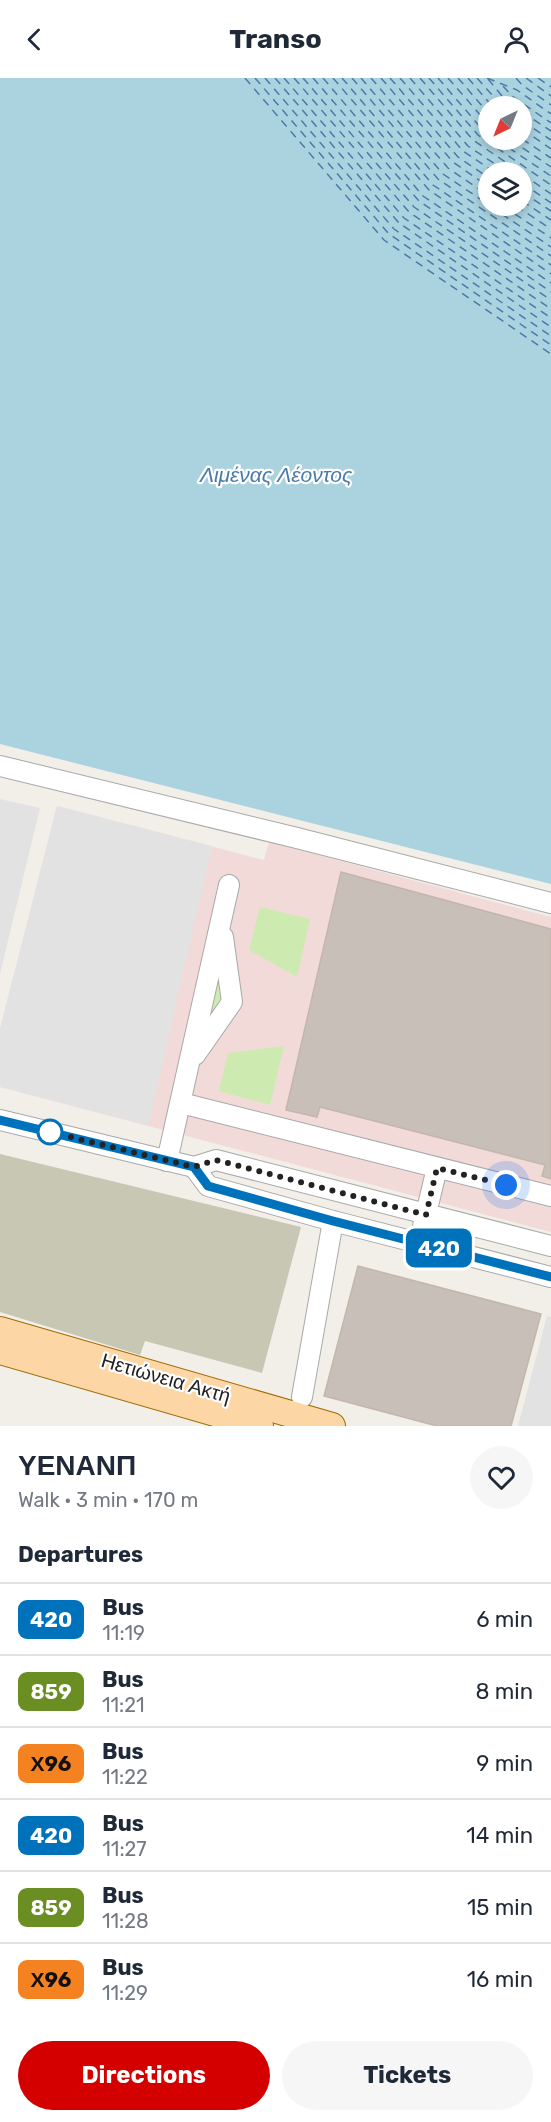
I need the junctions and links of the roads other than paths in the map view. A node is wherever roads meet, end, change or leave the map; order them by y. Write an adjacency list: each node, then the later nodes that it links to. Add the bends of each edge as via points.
1 (0, 766): 3 (street)
2 (229, 885): 4 (street)
3 (551, 903)
4 (221, 923): 5 (street); 5 (street, via 232,1002)
5 (190, 1062): 6 (street)
6 (181, 1103): 8 (street); 10 (street)
7 (0, 1119): 8 (street)
8 (168, 1161): 9 (street)
9 (194, 1167): 12 (street, via 216,1160); 13 (street, via 208,1186)
10 (437, 1168): 11 (street); 12 (street)
11 (551, 1196)
12 (426, 1215): 14 (street); 15 (street)
13 (333, 1221): 14 (street); 19 (street)
14 (419, 1243): 16 (street)
15 (551, 1246)
16 (551, 1277)
17 (0, 1330): 21 (main road, Ηετιώνεια Ακτή)
18 (0, 1351): 20 (main road, Ηετιώνεια Ακτή)
19 (302, 1397)
20 (260, 1426)
21 (332, 1426)

